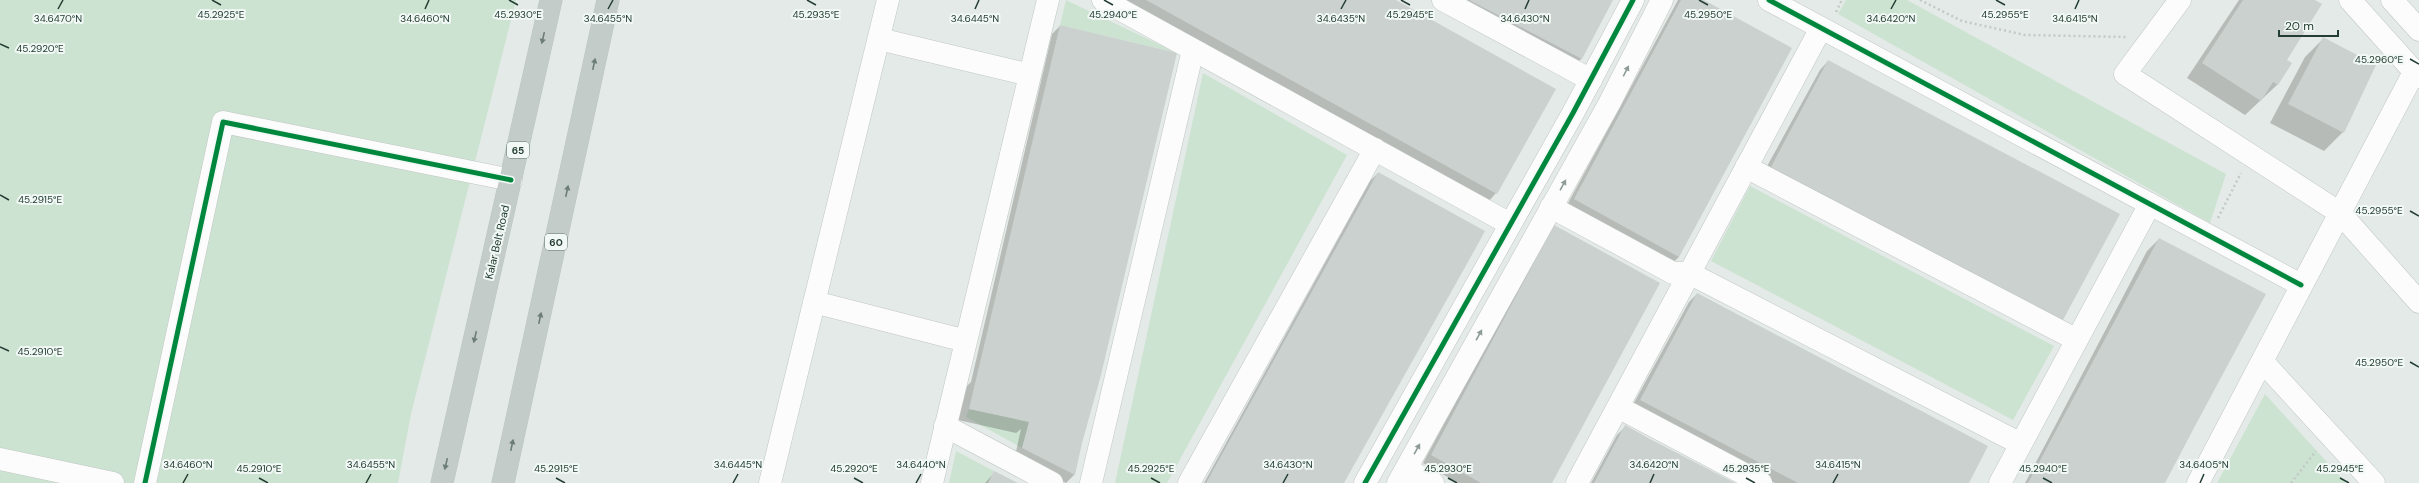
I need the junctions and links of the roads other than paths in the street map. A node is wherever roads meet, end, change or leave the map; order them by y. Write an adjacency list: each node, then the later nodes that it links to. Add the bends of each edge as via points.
1 (552, 0): 22 (highway, Kalar Belt Road / 65, one-way to 22)
2 (608, 0): 42 (highway, 60, one-way to 2)
3 (888, 0): 15 (street)
4 (1048, 0): 17 (street)
5 (1103, 0): 16 (street)
6 (1443, 0): 19 (street)
7 (1633, 0): 19 (street)
8 (1662, 0): 24 (street, one-way to 8, via 1609,104)
9 (1769, 0): 13 (street)
10 (2180, 0): 25 (street, via 2126,74)
11 (2350, 0): 18 (street)
12 (2392, 0): 14 (street)
13 (1821, 28): 21 (street); 23 (street)
14 (2419, 30)
15 (878, 39): 17 (street); 29 (street)
16 (1193, 50): 20 (street); 46 (street)
17 (1030, 75): 31 (street)
18 (2416, 75): 25 (street)
19 (1591, 80): 26 (street)
20 (1375, 149): 26 (street); 47 (street)
21 (1746, 167): 27 (street); 32 (street)
22 (511, 180): 40 (street, via 223,122); 41 (highway, Kalar Belt Road / 65, one-way to 41)
23 (2150, 204): 28 (street); 32 (street)
24 (1551, 207): 27 (street, via 1672,273); 38 (street, one-way to 24)
25 (2340, 213): 28 (street); 30 (street)
26 (1510, 224): 48 (street)
27 (1689, 273): 34 (street); 36 (street)
28 (2301, 285): 33 (street)
29 (814, 302): 31 (street); 43 (street)
30 (2419, 302)
31 (966, 340): 35 (street)
32 (2077, 340): 36 (street)
33 (2262, 361): 53 (street); 54 (street)
34 (1618, 406): 50 (street); 51 (street)
35 (945, 426): 44 (street); 45 (street)
36 (2021, 444): 52 (street)
37 (0, 459): 39 (street)
38 (1402, 476): 49 (street)
39 (113, 483)
40 (145, 483)
41 (442, 483)
42 (503, 483)
43 (770, 483)
44 (932, 483)
45 (1052, 483)
46 (1091, 483)
47 (1189, 483)
48 (1366, 483)
49 (1433, 483)
50 (1576, 483)
51 (1761, 483)
52 (2000, 483)
53 (2198, 483)
54 (2374, 483)

